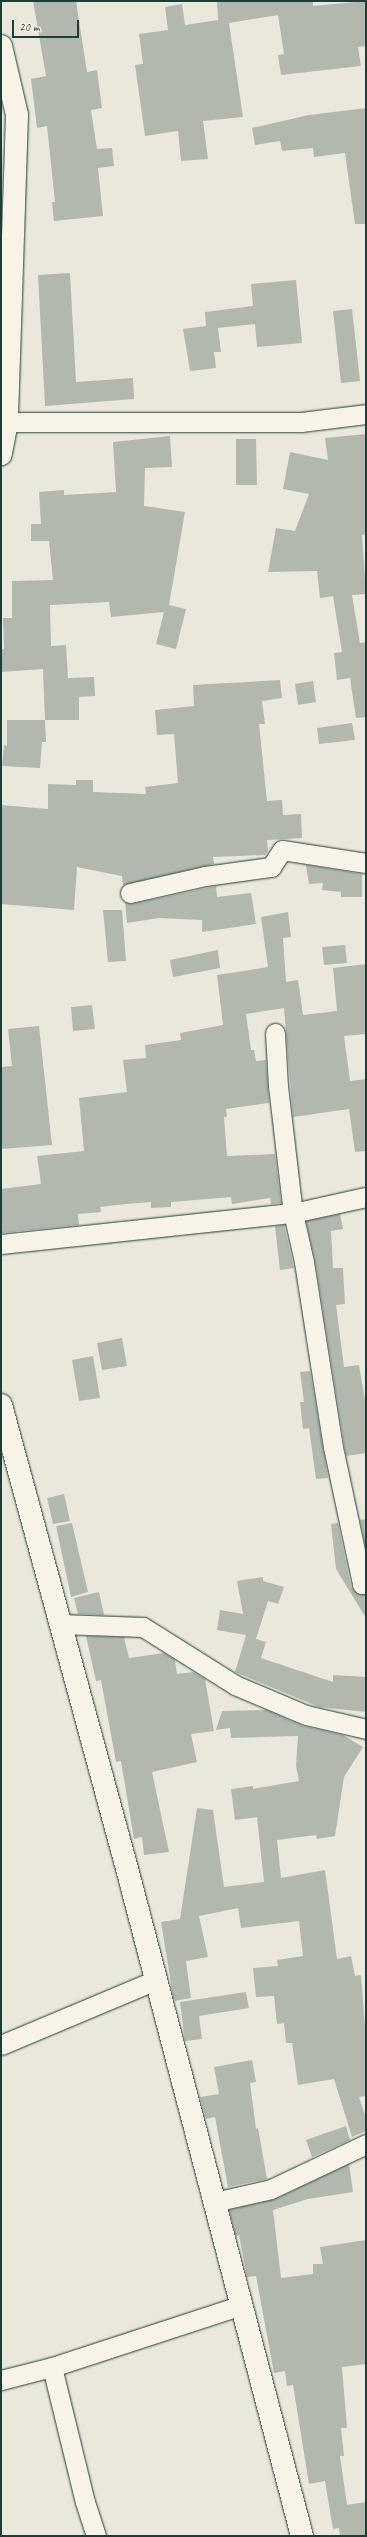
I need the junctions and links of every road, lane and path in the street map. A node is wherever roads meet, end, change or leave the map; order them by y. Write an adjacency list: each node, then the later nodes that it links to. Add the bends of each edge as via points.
1 (1, 46): 3 (main road, via 17,116)
2 (366, 414): 3 (street, via 301,422)
3 (7, 422): 4 (main road)
4 (1, 454)
5 (366, 863): 6 (street, via 282,850 271,867 205,876)
6 (130, 893)
7 (275, 1034): 9 (street, via 278,1086)
8 (366, 1197): 9 (street)
9 (293, 1213): 10 (street); 12 (street, via 304,1262 333,1447 362,1584)
10 (1, 1244)
11 (1, 1406): 13 (main road)
12 (366, 1583)
13 (60, 1624): 14 (street, via 143,1627 234,1685 306,1715); 15 (main road)
14 (366, 1729)
15 (156, 1980): 16 (street); 18 (main road)
16 (1, 2045)
17 (366, 2144): 18 (street, via 271,2189)
18 (214, 2202): 19 (main road)
19 (242, 2305): 20 (street); 23 (main road)
20 (52, 2367): 21 (street); 22 (street, via 85,2502)
21 (1, 2380)
22 (96, 2536)
23 (302, 2536)

